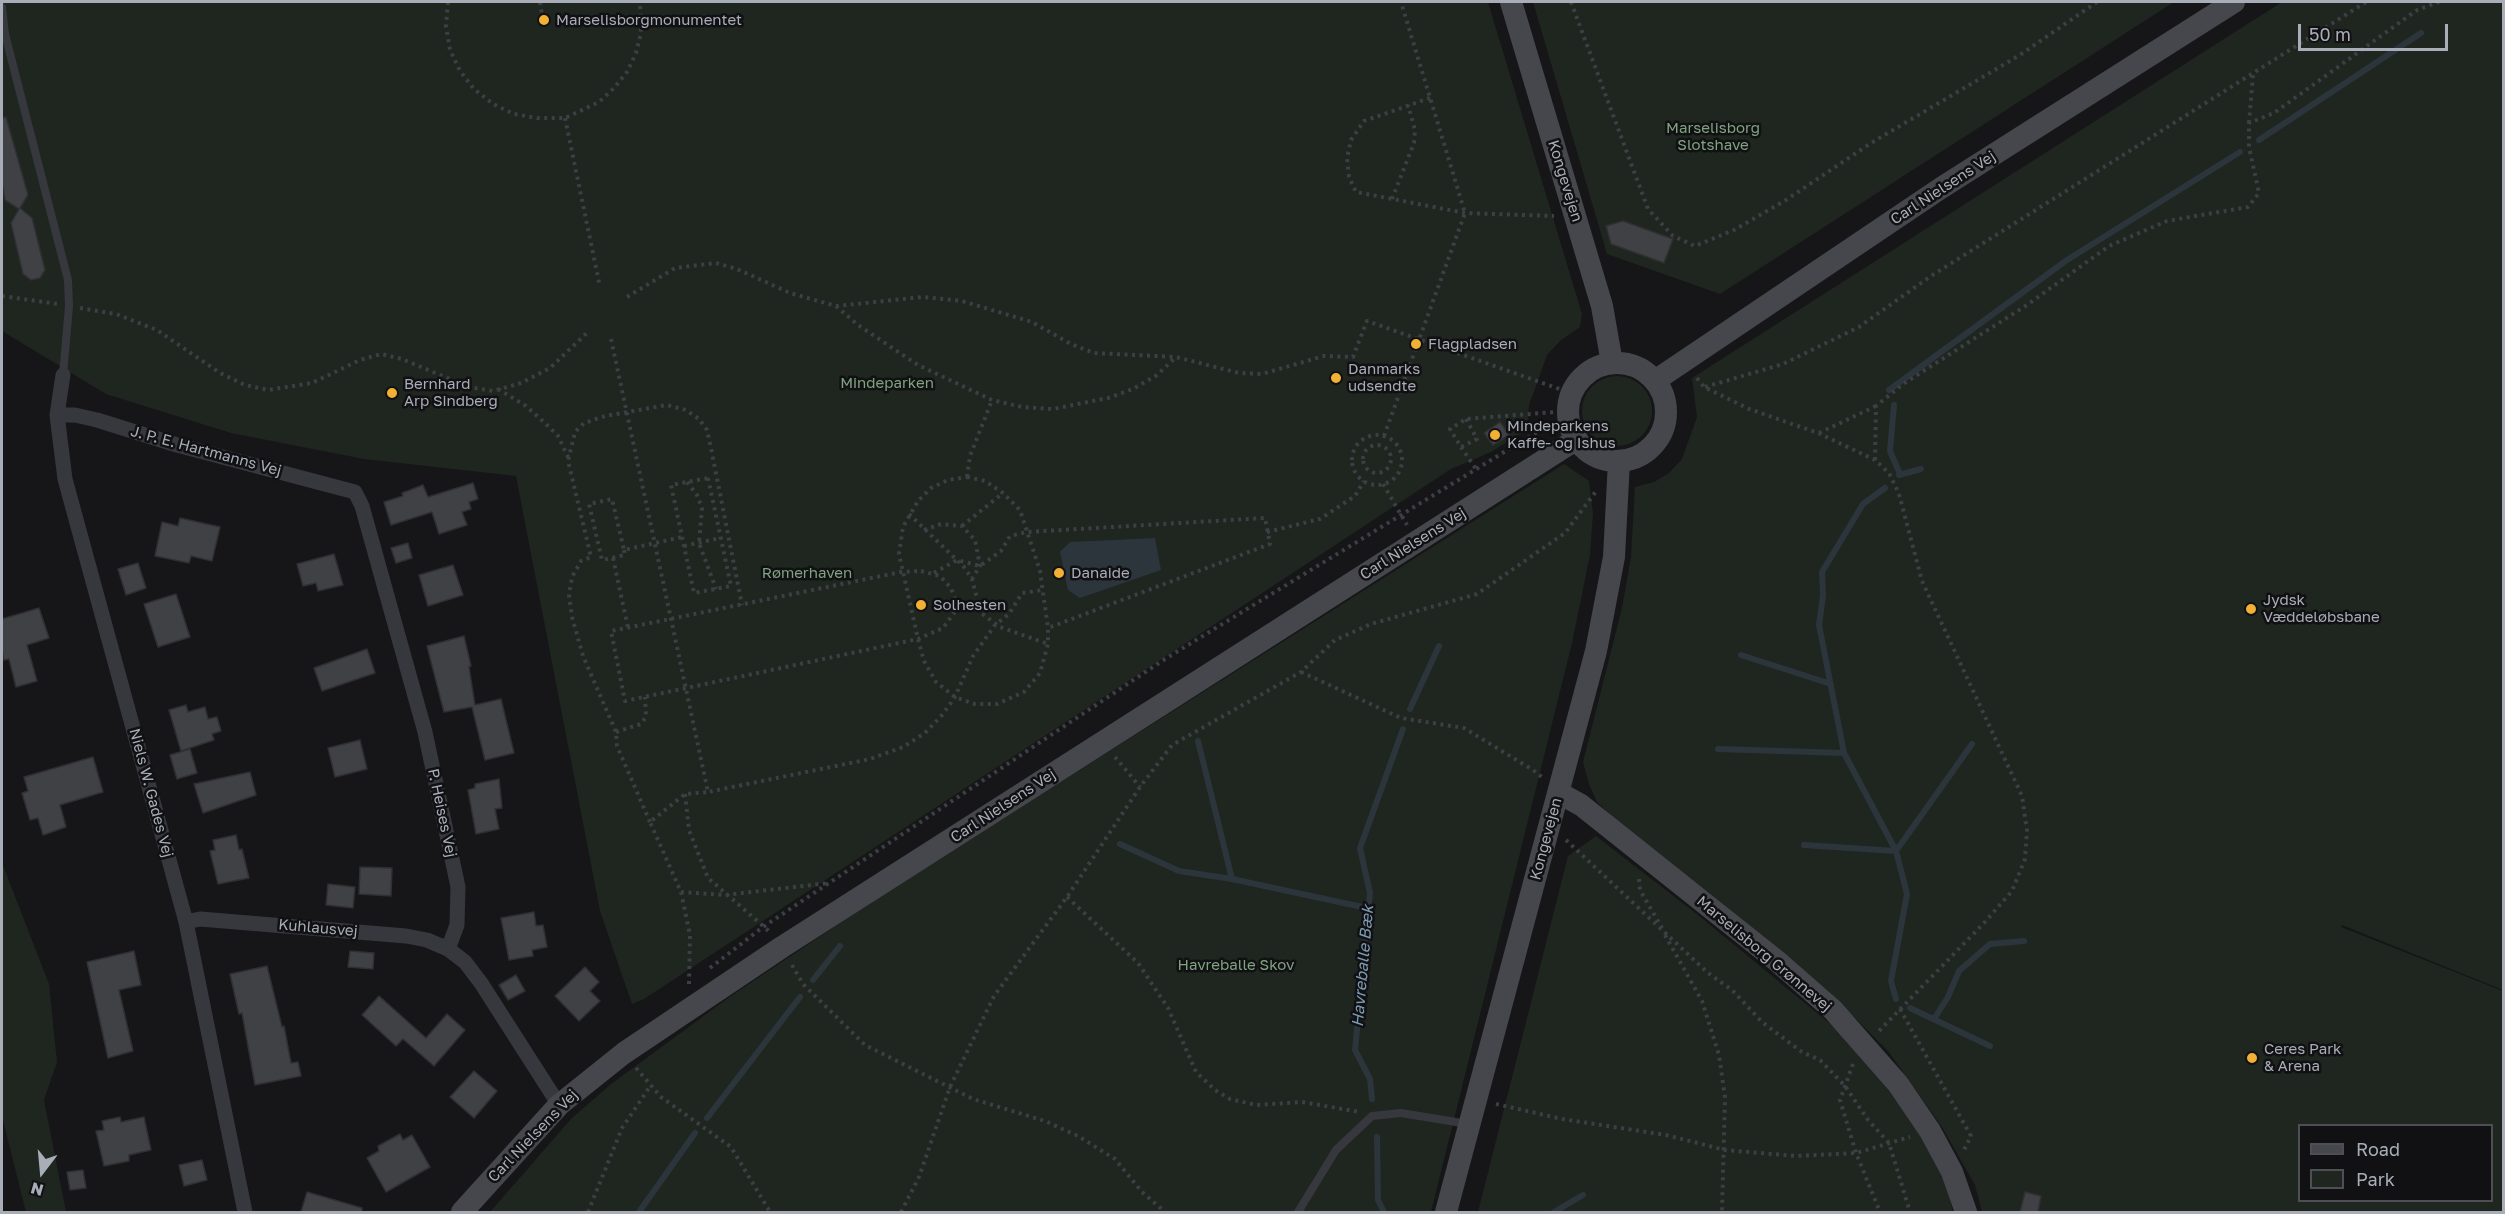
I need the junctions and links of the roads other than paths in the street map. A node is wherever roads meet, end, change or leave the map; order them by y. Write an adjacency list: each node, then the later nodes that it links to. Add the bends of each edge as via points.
1 (1511, 2): 4 (street, Kongevejen, via 1602,306)
2 (2234, 2): 6 (street, Carl Nielsens Vej, via 1941,188)
3 (2, 7): 5 (lane, via 4,34 68,280)
4 (1612, 363): 6 (street, via 1627,363); 8 (street, via 1587,372)
5 (63, 375): 7 (street, Niels W. Gades Vej)
6 (1656, 380): 9 (street, via 1666,405 1662,432 1644,453)
7 (57, 415): 10 (street, J. P. E. Hartmanns Vej, via 97,420); 12 (street, Niels W. Gades Vej, via 65,478)
8 (1571, 417): 9 (street, via 1595,456); 14 (street, Carl Nielsens Vej, via 1103,742 624,1053)
9 (1619, 461): 11 (street, Kongevejen, via 1614,557 1606,606)
10 (355, 492): 13 (street, P. Heises Vej, via 425,732 458,887 457,925)
11 (1558, 793): 15 (street, Kongevejen); 20 (street, Marselisborg Grønnevej, via 1581,805 1833,1010 1898,1084 1930,1131 1952,1172)
12 (186, 922): 13 (street, Kuhlausvej, via 200,919 406,936); 16 (street, Niels W. Gades Vej)
13 (448, 949): 14 (street, via 465,962 481,983)
14 (559, 1105): 17 (street, Carl Nielsens Vej)
15 (1468, 1124): 18 (lane, via 1401,1113 1372,1116 1336,1150); 19 (street, Kongevejen)
16 (245, 1212)
17 (462, 1212)
18 (1298, 1212)
19 (1446, 1212)
20 (1966, 1212)

